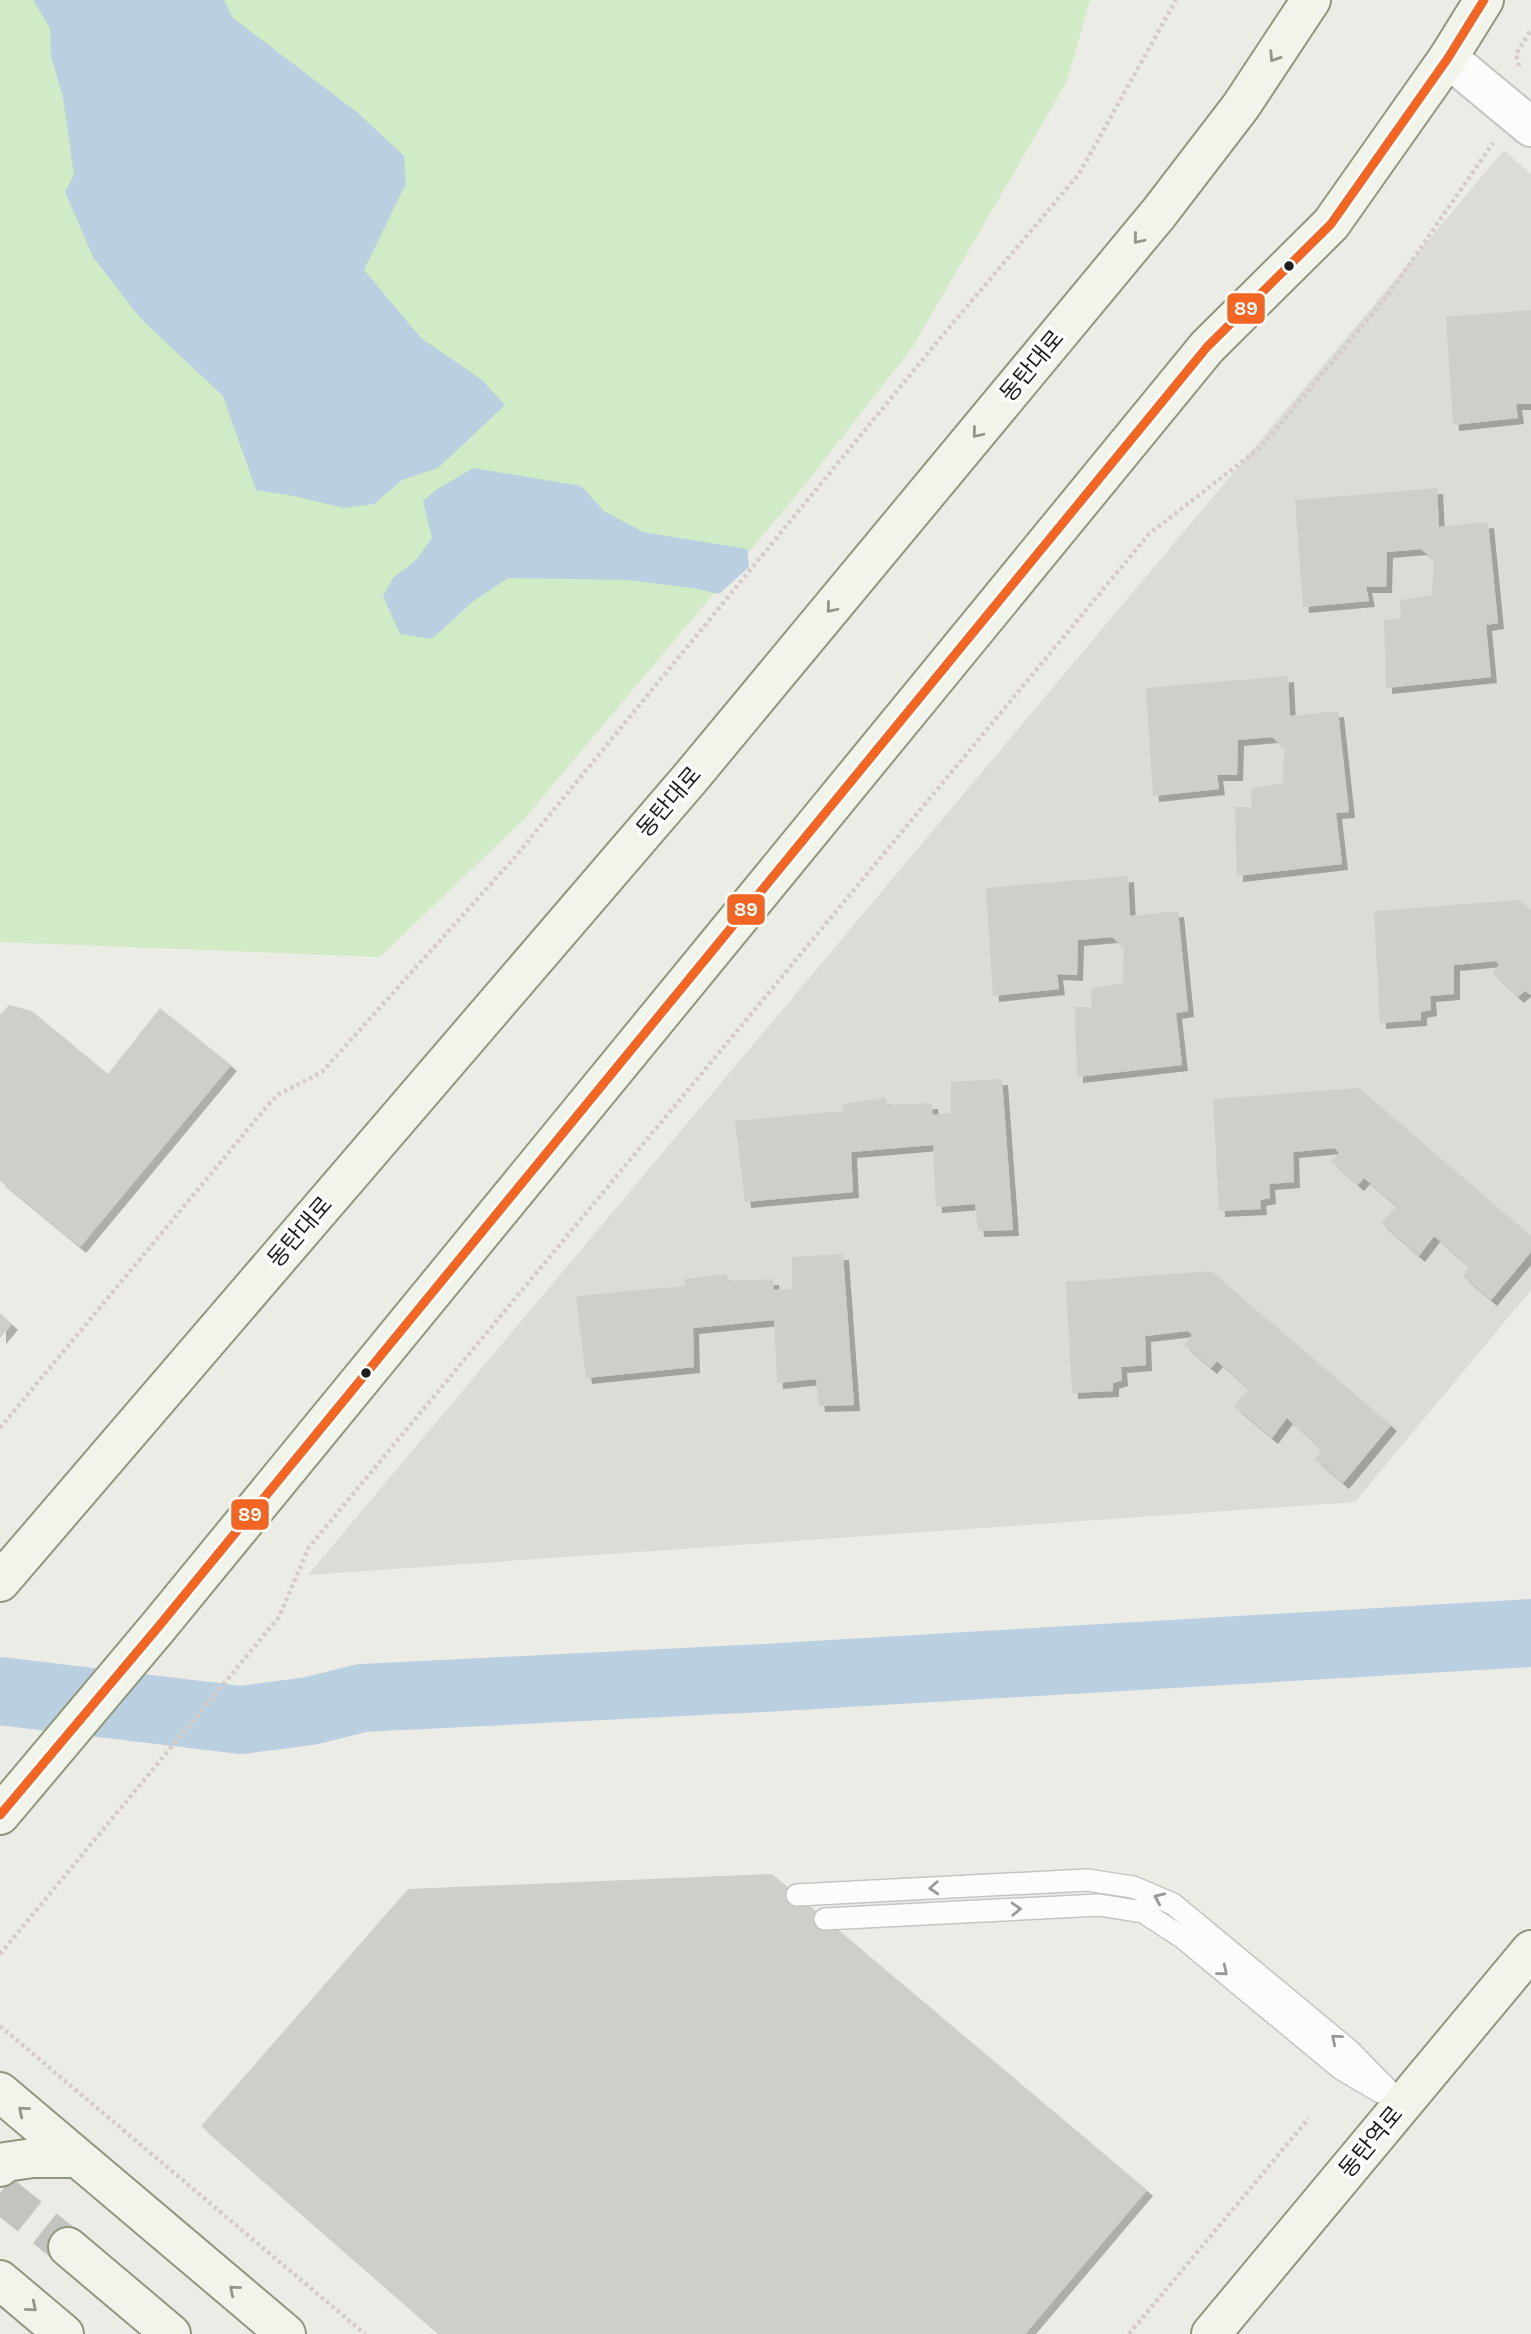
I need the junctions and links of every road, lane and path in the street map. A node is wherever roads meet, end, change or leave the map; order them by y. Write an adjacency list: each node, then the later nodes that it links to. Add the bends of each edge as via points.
1 (1176, 0): 9 (path, via 1079,174 515,857 322,1072 279,1094 268,1105)
2 (1311, 0): 10 (main road, 동탄대로, one-way to 10, via 1241,106 1150,224 692,776)
3 (1484, 0): 5 (main road)
4 (1531, 30): 6 (path, via 1516,54)
5 (1448, 58): 7 (street); 11 (main road, via 1331,224 1207,347)
6 (1520, 70)
7 (1531, 127)
8 (1491, 147): 15 (path, via 1388,295 1262,446 1149,534 309,1547 279,1617)
9 (0, 1428)
10 (0, 1582)
11 (0, 1815)
12 (797, 1895): 18 (lane, one-way to 12, via 1349,2050 1173,1904 1133,1887 1087,1881)
13 (825, 1919): 18 (lane, one-way to 18, via 1099,1905 1143,1912 1183,1938 1341,2069)
14 (1531, 1950): 18 (main road, 동탄역로)
15 (0, 1954)
16 (0, 2026): 27 (path)
17 (0, 2092): 20 (main road, one-way to 17)
18 (1402, 2104): 29 (main road, 동탄역로)
19 (1310, 2118): 28 (path)
20 (78, 2158): 21 (main road, via 33,2158 5,2162); 26 (main road, one-way to 20)
21 (0, 2167)
22 (68, 2247): 25 (main road)
23 (0, 2280): 24 (main road, one-way to 24)
24 (64, 2334)
25 (171, 2334)
26 (286, 2334)
27 (365, 2334)
28 (1129, 2334)
29 (1211, 2334)

